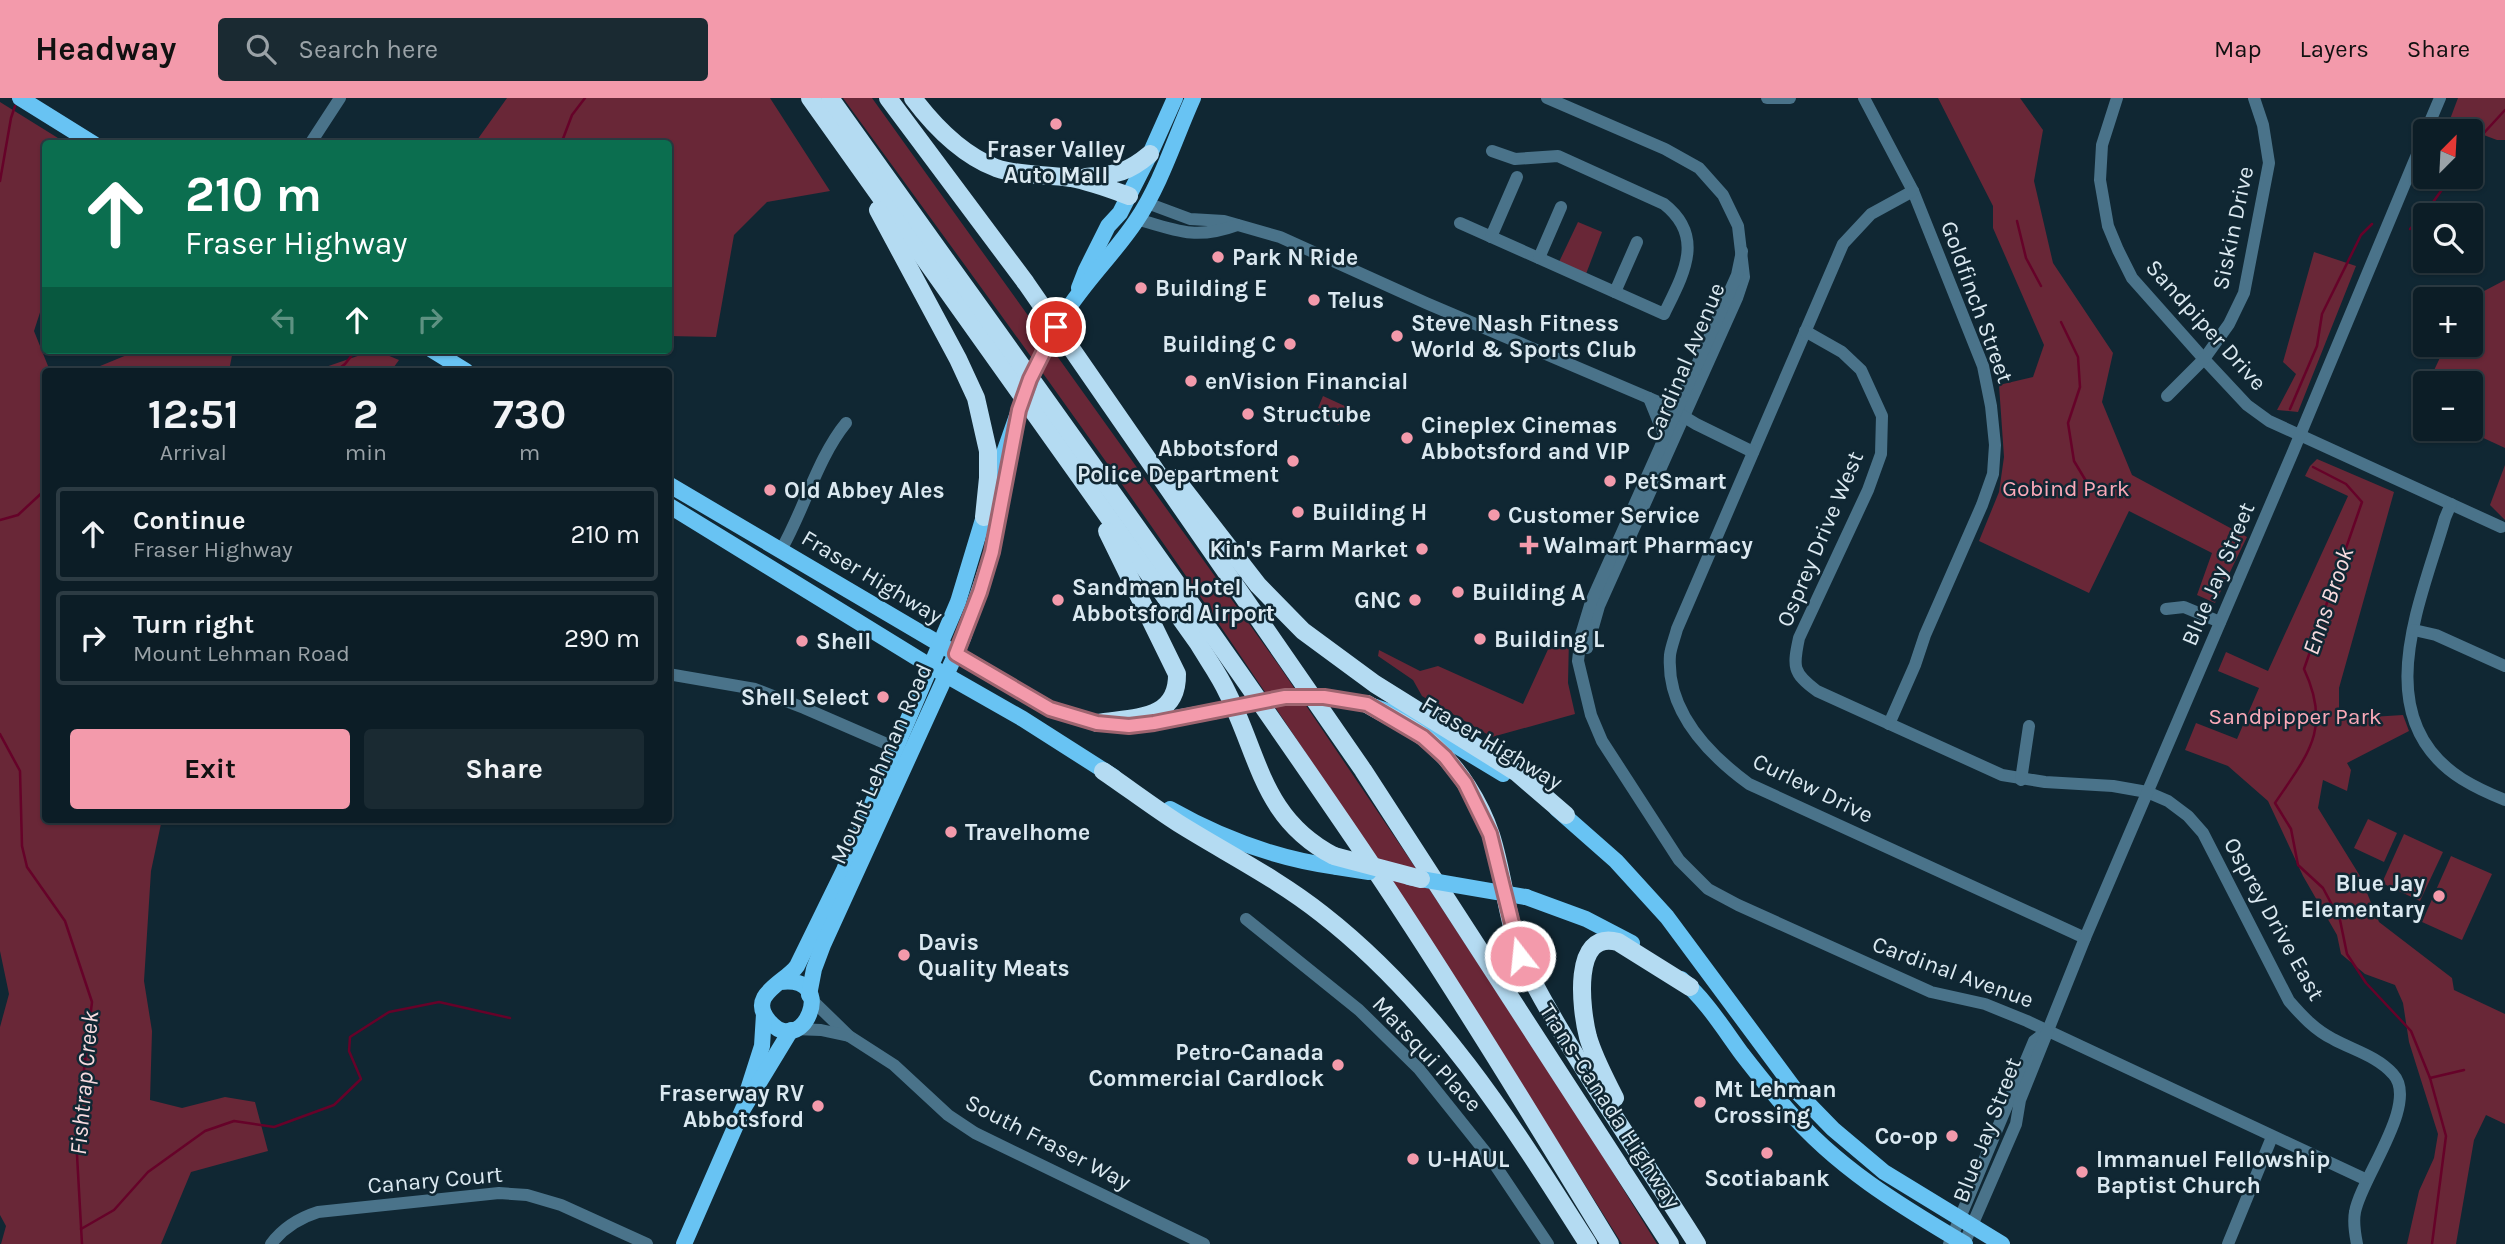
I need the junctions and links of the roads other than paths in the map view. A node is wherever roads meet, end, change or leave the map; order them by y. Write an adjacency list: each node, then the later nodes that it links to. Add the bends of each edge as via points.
1 (20, 98): 17 (main road)
2 (340, 98): 18 (street)
3 (810, 98): 19 (highway)
4 (830, 98): 100 (highway, via 1354,840)
5 (888, 98): 36 (highway, Trans-Canada Highway)
6 (913, 98): 24 (highway, via 947,136 984,162 1007,171)
7 (1175, 98): 21 (main road, Mount Lehman Road)
8 (1193, 98): 27 (main road, Mount Lehman Road)
9 (1547, 98): 45 (street, Cardinal Avenue, via 1699,168 1723,195 1738,226 1742,251 1737,275)
10 (1767, 98): 11 (street)
11 (1790, 98)
12 (1864, 98): 25 (street, Goldfinch Street)
13 (2117, 98): 41 (street, Sandpiper Drive, via 2102,145 2100,180 2108,226 2132,278)
14 (2254, 98): 41 (street, Siskin Drive, via 2269,163 2266,184 2244,293)
15 (2440, 98): 16 (street, Blue Jay Street)
16 (2431, 119)
17 (88, 140)
18 (313, 140)
19 (845, 148): 51 (highway); 55 (highway, via 976,398 988,451)
20 (1492, 151): 37 (street, via 1515,159 1558,156 1664,204 1678,216 1689,249 1664,314)
21 (1150, 155): 24 (highway, via 1120,174); 26 (main road, Mount Lehman Road)
22 (2413, 163): 49 (street, Blue Jay Street)
23 (1517, 177): 33 (street)
24 (1072, 178): 26 (highway)
25 (1913, 191): 39 (street, Curlew Drive, via 1871,214 1843,244); 70 (street, Goldfinch Street, via 1983,366 1995,445 1993,474 1982,505)
26 (1129, 196): 27 (main road); 29 (main road, Mount Lehman Road)
27 (1147, 203): 30 (main road, Mount Lehman Road); 32 (street, via 1190,219)
28 (1561, 207): 35 (street)
29 (1120, 213): 30 (main road); 38 (main road, Mount Lehman Road, via 1108,226)
30 (1137, 219): 32 (street, via 1205,234); 38 (main road, Mount Lehman Road)
31 (1460, 223): 33 (street)
32 (1237, 225): 44 (street, via 1280,237)
33 (1491, 237): 35 (street)
34 (1637, 242): 37 (street)
35 (1539, 258): 37 (street)
36 (1026, 282): 77 (highway, via 1258,585 1303,631 1375,684 1516,772); 101 (highway, Trans-Canada Highway, via 1363,770)
37 (1615, 292)
38 (1077, 294): 47 (main road, Mount Lehman Road, bridge, via 1033,371)
39 (1805, 331): 50 (street, Curlew Drive); 70 (street, Osprey Drive West, via 1842,352 1861,370 1882,416 1882,428 1881,454 1868,490 1799,638 1794,661 1799,678 1816,691)
40 (438, 354): 42 (main road)
41 (2204, 359): 43 (street, Siskin Drive); 49 (street, Sandpiper Drive, via 2247,405)
42 (461, 368)
43 (2167, 396)
44 (1649, 398): 45 (street); 48 (street)
45 (1680, 414): 48 (street, Cardinal Avenue); 50 (street); 67 (street, Cardinal Avenue, via 1599,606 1588,638)
46 (846, 423): 57 (street, via 834,438)
47 (1014, 427): 55 (main road, Mount Lehman Road); 62 (main road, Mount Lehman Road, via 992,552)
48 (1664, 435): 67 (street, Cardinal Avenue, via 1591,602 1578,661)
49 (2300, 436): 53 (street, Sandpiper Drive); 59 (street, Blue Jay Street)
50 (1753, 452): 81 (street, Curlew Drive, via 1670,655 1671,682 1688,722 1728,768 1749,784)
51 (1072, 466): 69 (highway, via 1177,674 1171,703 1154,713); 78 (highway, via 1217,673 1282,813)
52 (672, 486): 57 (main road, Fraser Highway)
53 (2451, 504): 56 (street, Sandpiper Drive); 60 (street)
54 (672, 507): 63 (main road, Fraser Highway)
55 (984, 517): 61 (main road, Mount Lehman Road, via 964,586)
56 (2501, 527)
57 (781, 550): 61 (main road, Fraser Highway)
58 (2166, 609): 59 (street, via 2184,607)
59 (2220, 622): 75 (street, Blue Jay Street)
60 (2414, 630): 64 (street); 76 (street, via 2406,685 2416,725 2428,747 2460,778)
61 (939, 644): 62 (main road, Fraser Highway); 63 (main road, Mount Lehman Road)
62 (956, 654): 66 (main road, Mount Lehman Road); 69 (main road, Fraser Highway, via 1050,709)
63 (930, 666): 66 (main road, Fraser Highway); 72 (main road, Mount Lehman Road)
64 (2505, 666)
65 (672, 675): 72 (street, via 755,689)
66 (946, 675): 72 (main road, Mount Lehman Road); 73 (main road, Fraser Highway)
67 (1583, 683): 87 (street, Cardinal Avenue, via 1602,741 1679,860 1708,889 1919,987 1985,1004)
68 (1367, 704): 69 (main road, Fraser Highway, bridge, via 1304,696 1129,726); 77 (main road, Fraser Highway, via 1414,720); 92 (highway, via 1423,737 1465,783 1490,834 1520,956 1563,1036)
69 (1097, 723)
70 (1889, 723): 74 (street, Osprey Drive West)
71 (2029, 726): 74 (street)
72 (902, 751): 82 (main road, Mount Lehman Road, via 810,942 796,968); 84 (main road, Mount Lehman Road, via 814,969)
73 (1103, 771): 78 (main road, Fraser Highway, via 1242,845 1280,856); 99 (highway, via 1311,906 1370,954 1473,1070)
74 (2021, 780): 75 (street, Osprey Drive West)
75 (2147, 792): 81 (street, Blue Jay Street); 91 (street, Osprey Drive East, via 2168,801 2203,833 2289,1001 2330,1038 2381,1063 2396,1077 2402,1095)
76 (2505, 800)
77 (1566, 815): 93 (main road, Fraser Highway, via 1667,918 1805,1100)
78 (1336, 862): 79 (highway, bridge)
79 (1421, 879): 83 (main road, bridge, via 1526,897 1586,919 1658,960)
80 (1246, 919): 98 (street, Matsqui Place, via 1359,1010 1419,1069 1491,1159)
81 (2085, 937): 87 (street, Blue Jay Street)
82 (780, 982): 84 (main road, via 796,982); 85 (main road, via 764,998)
83 (1690, 987): 92 (highway, via 1609,939 1595,944 1586,958 1583,1009 1588,1038); 93 (main road, via 1822,1146 1900,1206)
84 (810, 997): 86 (main road, via 810,1016); 88 (street, South Fraser Way)
85 (764, 1014): 86 (main road, via 775,1027); 89 (main road, via 762,1046)
86 (793, 1030): 88 (street, South Fraser Way); 89 (main road)
87 (2048, 1031): 90 (street, Cardinal Avenue); 93 (street, Blue Jay Street, via 2034,1041)
88 (849, 1036): 97 (street, South Fraser Way, via 894,1065 948,1115 975,1133)
89 (743, 1109): 96 (main road)
90 (2273, 1137): 91 (street, Cardinal Avenue); 104 (street)
91 (2367, 1180): 105 (street, Osprey Drive East, via 2355,1212)
92 (1667, 1197): 102 (highway)
93 (1960, 1235): 103 (main road)
94 (271, 1244): 95 (street, Canary Court, via 293,1222 318,1212 499,1193 561,1205)
95 (647, 1244)
96 (684, 1244)
97 (1204, 1244)
98 (1548, 1244)
99 (1588, 1244)
100 (1610, 1244)
101 (1670, 1244)
102 (1696, 1244)
103 (2002, 1244)
104 (2228, 1244)
105 (2357, 1244)

